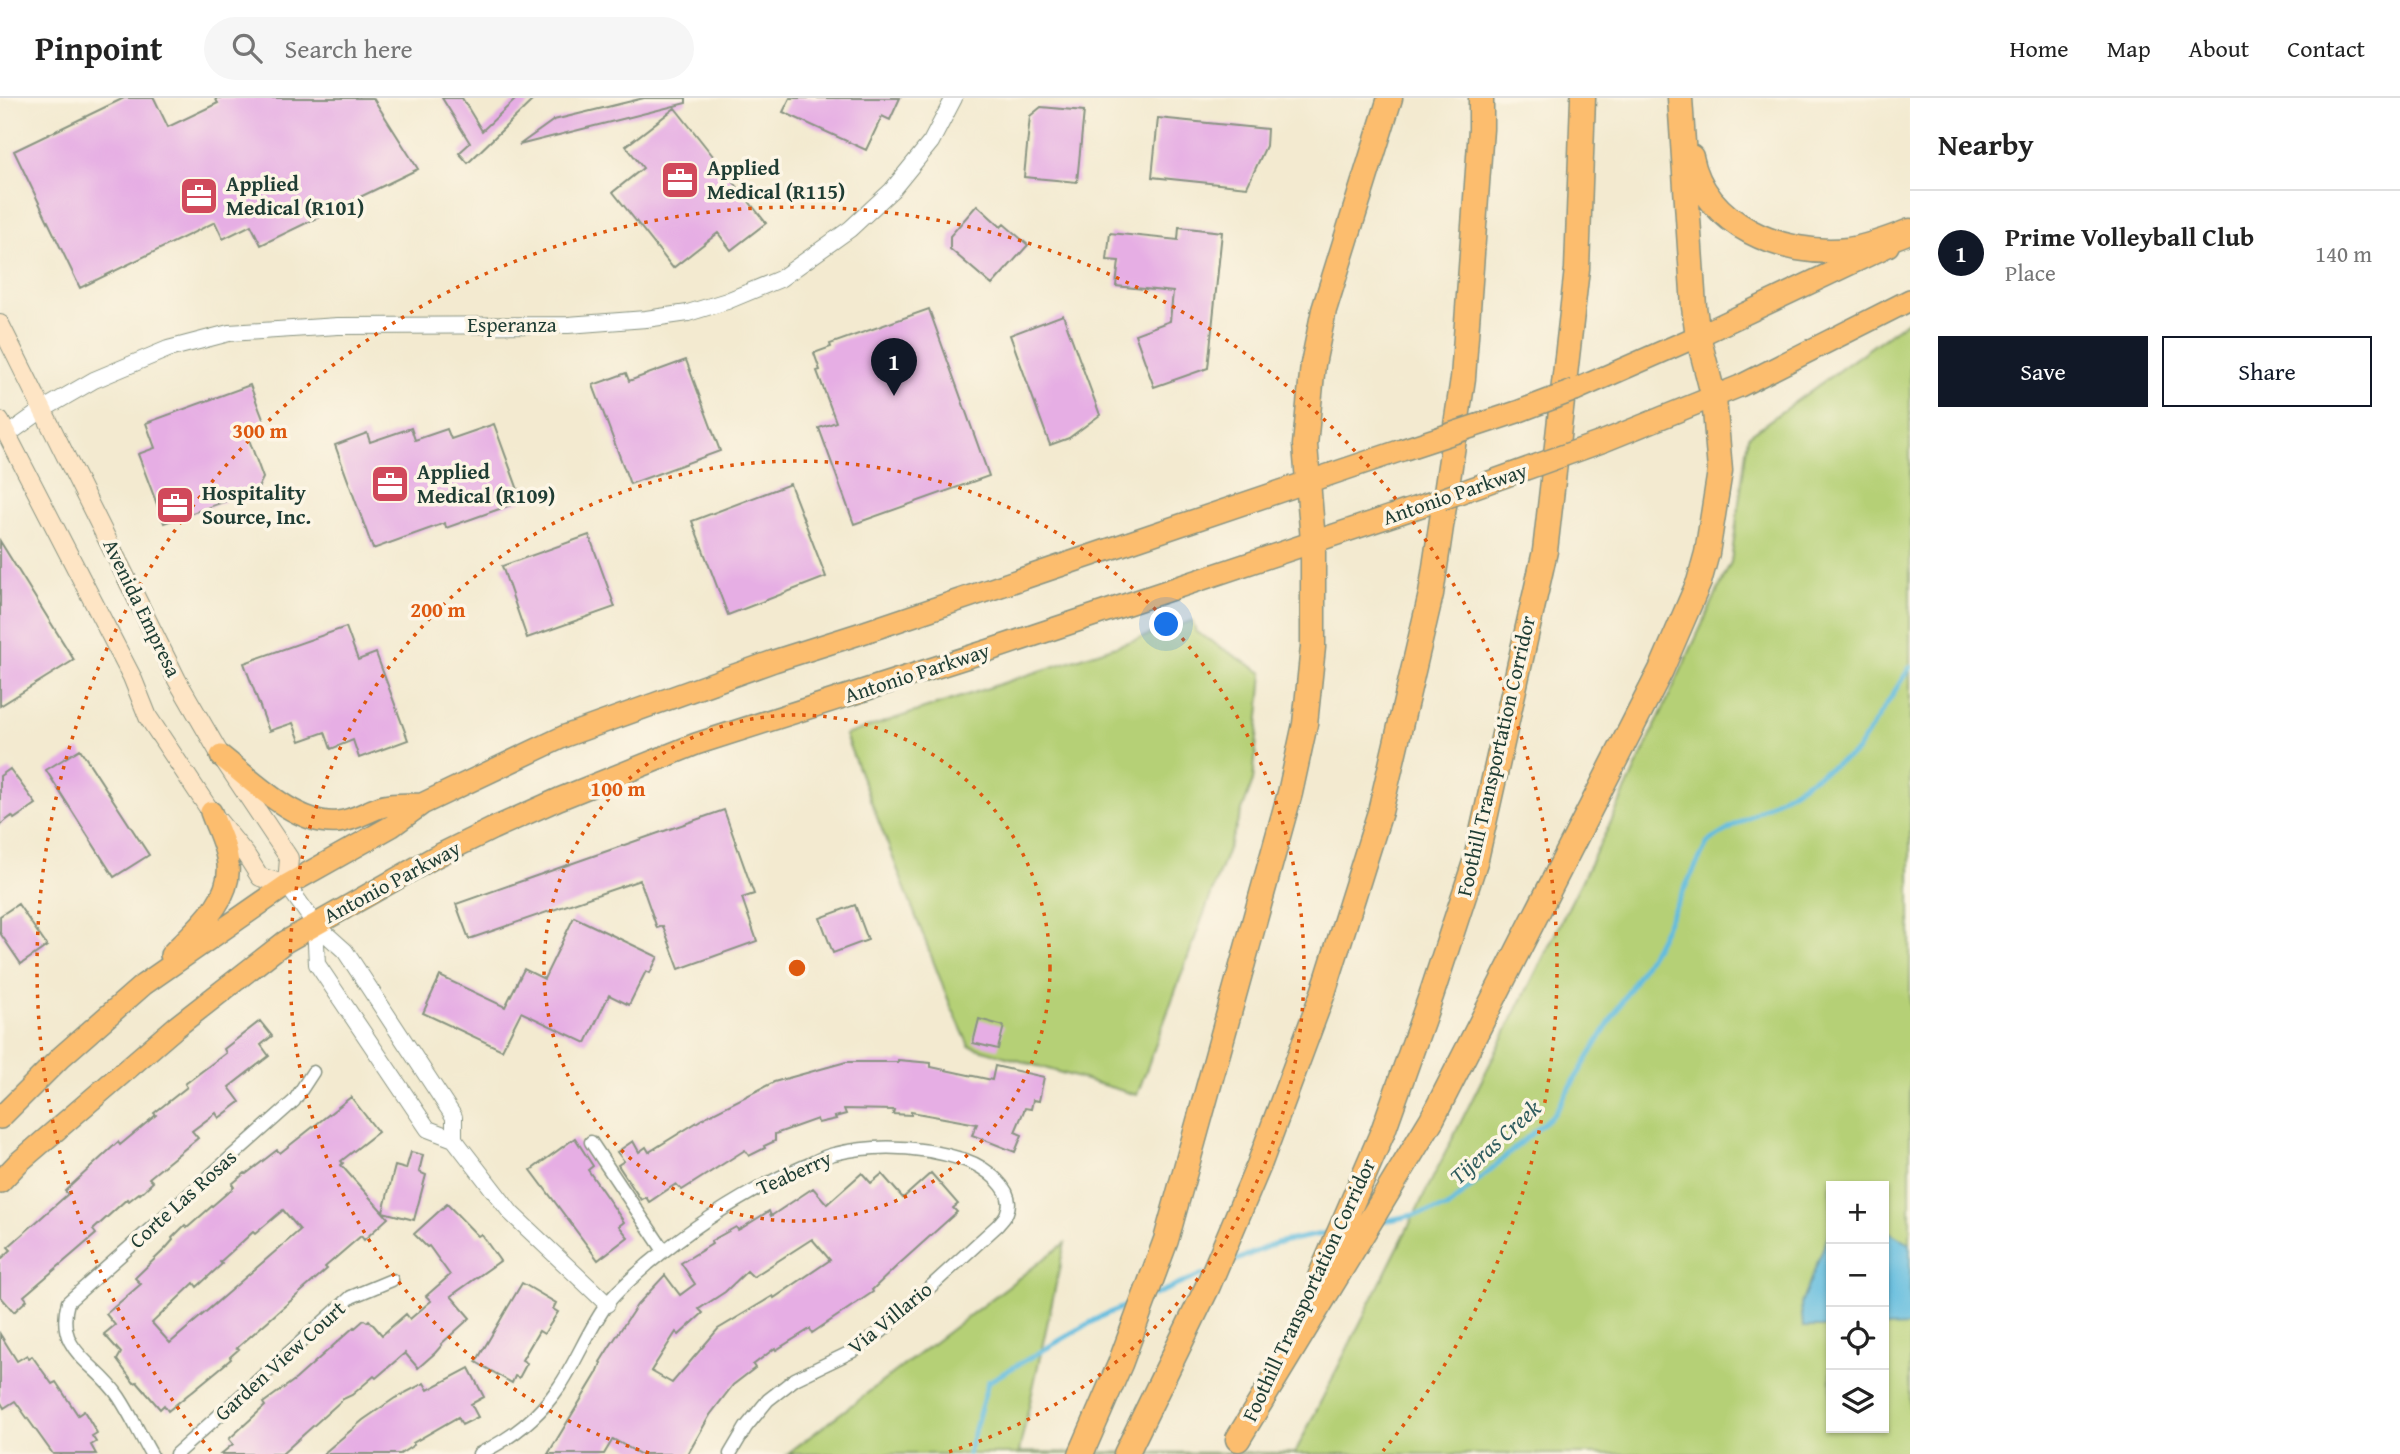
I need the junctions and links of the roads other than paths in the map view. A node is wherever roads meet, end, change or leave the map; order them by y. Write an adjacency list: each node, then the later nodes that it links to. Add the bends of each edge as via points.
1 (954, 98): 11 (street, Esperanza, via 931,142 892,190 850,229 780,279 727,301 688,313 576,324 338,326 229,333 168,349 94,380)
2 (1390, 98): 13 (highway, via 1324,310 1305,445)
3 (1481, 98): 31 (highway, via 1463,378 1431,594 1380,812 1323,993 1259,1165 1207,1288)
4 (1583, 98): 30 (highway, Foothill Transportation Corridor, via 1577,269 1545,551 1476,859 1383,1131 1326,1264)
5 (1680, 102): 6 (highway, via 1698,178 1718,209 1751,233 1787,246 1826,251 1850,250); 9 (highway)
6 (1910, 232): 9 (main road, via 1868,257)
7 (1910, 300): 10 (main road, Antonio Parkway)
8 (0, 324): 11 (main road, Avenida Empresa)
9 (1698, 336): 10 (highway); 13 (main road, bridge, via 1517,412)
10 (1714, 398): 14 (main road, Antonio Parkway, bridge, via 1604,441); 30 (highway, via 1720,471 1707,553 1661,670 1432,1119)
11 (42, 410): 12 (street, Esperanza); 15 (main road, Avenida Empresa, via 148,625)
12 (2, 432): 17 (main road, Avenida Empresa, via 132,677 148,717)
13 (1308, 481): 14 (highway); 16 (main road, via 565,736)
14 (1312, 541): 19 (main road, Antonio Parkway, via 696,744 492,830); 36 (highway, via 1313,647 1305,724 1290,793 1166,1240 1121,1364)
15 (221, 756): 16 (main road, via 277,802 327,821 358,818 383,806); 18 (main road, Avenida Empresa, via 289,858)
16 (422, 804): 18 (main road)
17 (211, 812): 18 (main road, Avenida Empresa, via 260,877); 20 (main road, via 229,866 221,897)
18 (287, 885): 19 (street); 20 (main road)
19 (315, 924): 23 (street, via 345,951 454,1117); 23 (street, via 317,964 428,1129); 25 (main road, Antonio Parkway, via 257,962 176,1027)
20 (143, 985): 22 (main road)
21 (313, 1072): 32 (street, Corte Las Rosas, via 294,1101 68,1302 64,1316 73,1348 118,1395)
22 (0, 1118)
23 (454, 1139): 29 (street, via 511,1213)
24 (591, 1142): 27 (street)
25 (0, 1182)
26 (1008, 1198): 27 (street, Teaberry, via 992,1175 970,1162 938,1152 874,1147 832,1154 786,1174 734,1201); 35 (street, Via Villario, via 1008,1211 999,1226 882,1331 853,1351 795,1379 768,1400)
27 (664, 1251): 29 (street, Teaberry)
28 (392, 1280): 33 (street, Garden View Court, via 351,1297)
29 (607, 1304): 34 (street, Teaberry, via 540,1411 520,1431)
30 (1234, 1447)
31 (1127, 1452)
32 (151, 1454)
33 (176, 1454)
34 (479, 1454)
35 (730, 1454)
36 (1081, 1454)

